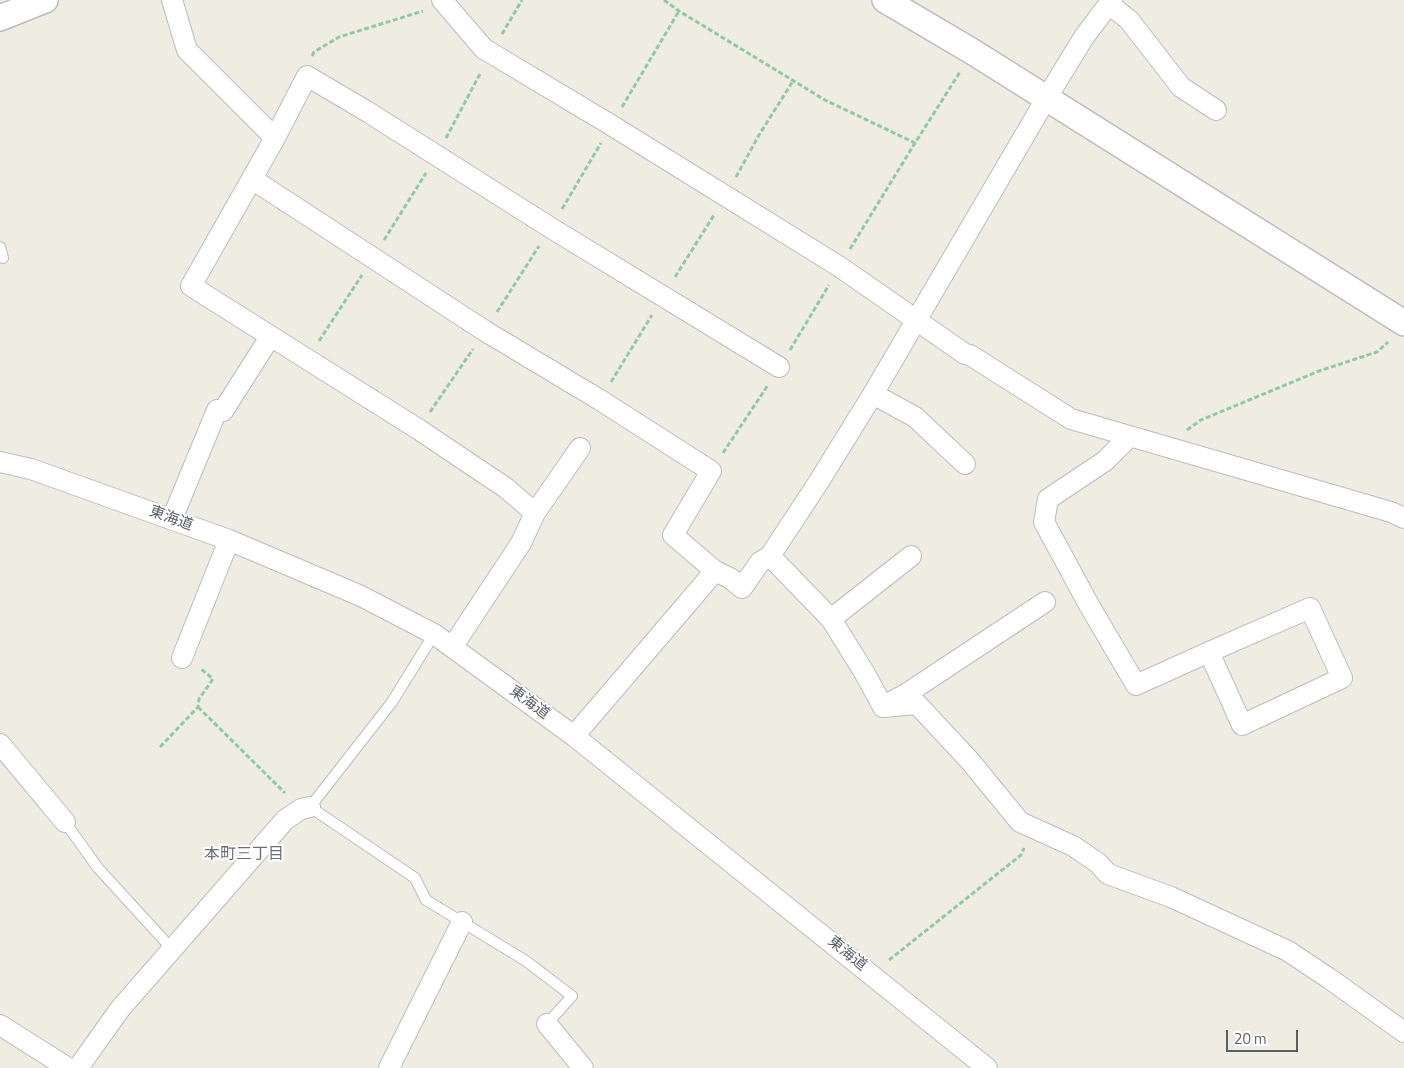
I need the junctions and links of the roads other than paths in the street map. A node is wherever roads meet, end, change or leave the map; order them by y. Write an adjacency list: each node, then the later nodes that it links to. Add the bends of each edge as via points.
1 (46, 0): 6 (street)
2 (172, 0): 9 (street, via 188,50)
3 (885, 0): 7 (street)
4 (443, 1): 13 (street, via 491,54 840,267)
5 (1111, 2): 7 (street, via 1084,37); 8 (street, via 1182,87)
6 (0, 18)
7 (1046, 99): 13 (street); 14 (street)
8 (1216, 110)
9 (275, 138): 10 (street); 16 (street, via 307,76)
10 (252, 179): 15 (street, via 191,286); 28 (street, via 485,331 711,471 673,535)
11 (0, 247): 12 (lane)
12 (3, 258)
13 (916, 320): 17 (street); 18 (street, via 1071,419)
14 (1397, 332)
15 (270, 337): 22 (street, via 418,429 506,488); 24 (street, via 223,411 217,410)
16 (780, 367)
17 (873, 394): 21 (street, via 915,417); 26 (street)
18 (1129, 437): 23 (street); 33 (street, via 1105,461 1048,499 1044,522 1136,685)
19 (580, 448): 22 (street)
20 (0, 462): 24 (street, 東海道, via 31,469)
21 (965, 464)
22 (535, 512): 32 (street, via 521,543)
23 (1404, 518)
24 (172, 519): 25 (street, 東海道)
25 (229, 540): 31 (street, 東海道, via 361,596); 34 (street)
26 (770, 556): 28 (street, via 760,562 742,588); 30 (street)
27 (911, 556): 30 (street)
28 (715, 571): 36 (street)
29 (1045, 602): 35 (street)
30 (831, 619): 35 (street)
31 (434, 634): 32 (street, 東海道); 38 (lane, via 392,702)
32 (452, 646): 36 (street, 東海道)
33 (1209, 652): 33 (street, via 1310,608 1342,678 1242,725)
34 (182, 658)
35 (883, 707): 44 (street, via 917,704 1020,822 1084,852 1108,874 1171,897 1288,951)
36 (574, 736): 49 (street, 東海道)
37 (0, 744): 39 (street)
38 (305, 808): 40 (lane, via 415,878 426,900); 41 (street, via 285,820)
39 (65, 822): 41 (lane, via 98,868)
40 (462, 922): 42 (lane, via 526,961 572,996); 47 (street)
41 (172, 949): 46 (street, via 120,1010)
42 (547, 1024): 48 (street)
43 (0, 1025): 45 (street)
44 (1404, 1032)
45 (68, 1068)
46 (78, 1068)
47 (388, 1068)
48 (583, 1068)
49 (987, 1068)

